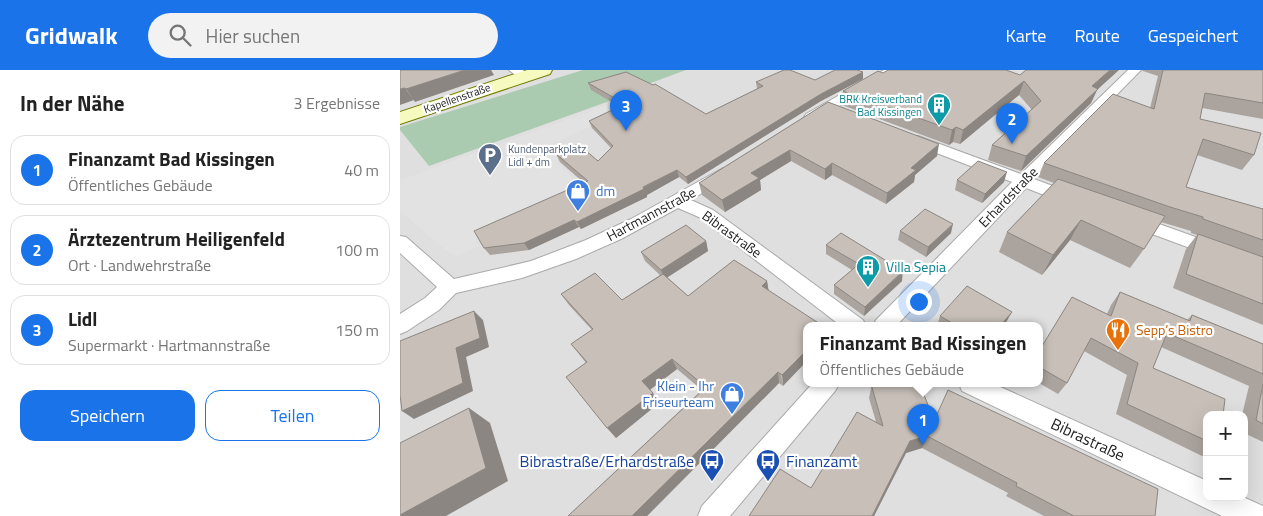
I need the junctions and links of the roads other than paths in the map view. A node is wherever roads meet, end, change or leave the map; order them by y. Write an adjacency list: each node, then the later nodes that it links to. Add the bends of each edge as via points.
1 (544, 70): 4 (street, Kapellenstraße)
2 (894, 70): 5 (street)
3 (1135, 70): 11 (street, Erhardstraße)
4 (519, 73): 7 (street, Kapellenstraße)
5 (827, 106): 6 (street); 8 (street)
6 (846, 113)
7 (400, 118)
8 (794, 127)
9 (901, 135): 11 (street)
10 (736, 164): 12 (street, Hartmannstraße)
11 (1023, 181): 13 (street); 19 (street, Erhardstraße)
12 (678, 201): 17 (street, Hartmannstraße, via 611,236 547,263); 18 (street, Bibrastraße, via 707,214)
13 (1087, 204)
14 (1115, 214): 16 (street)
15 (400, 242): 17 (street)
16 (1263, 268)
17 (450, 287): 20 (street)
18 (851, 322)
19 (887, 322)
20 (400, 326)
21 (824, 387): 25 (street)
22 (976, 387): 23 (street, Bibrastraße)
23 (1203, 493)
24 (1221, 501): 26 (street)
25 (712, 516)
26 (1253, 516)

